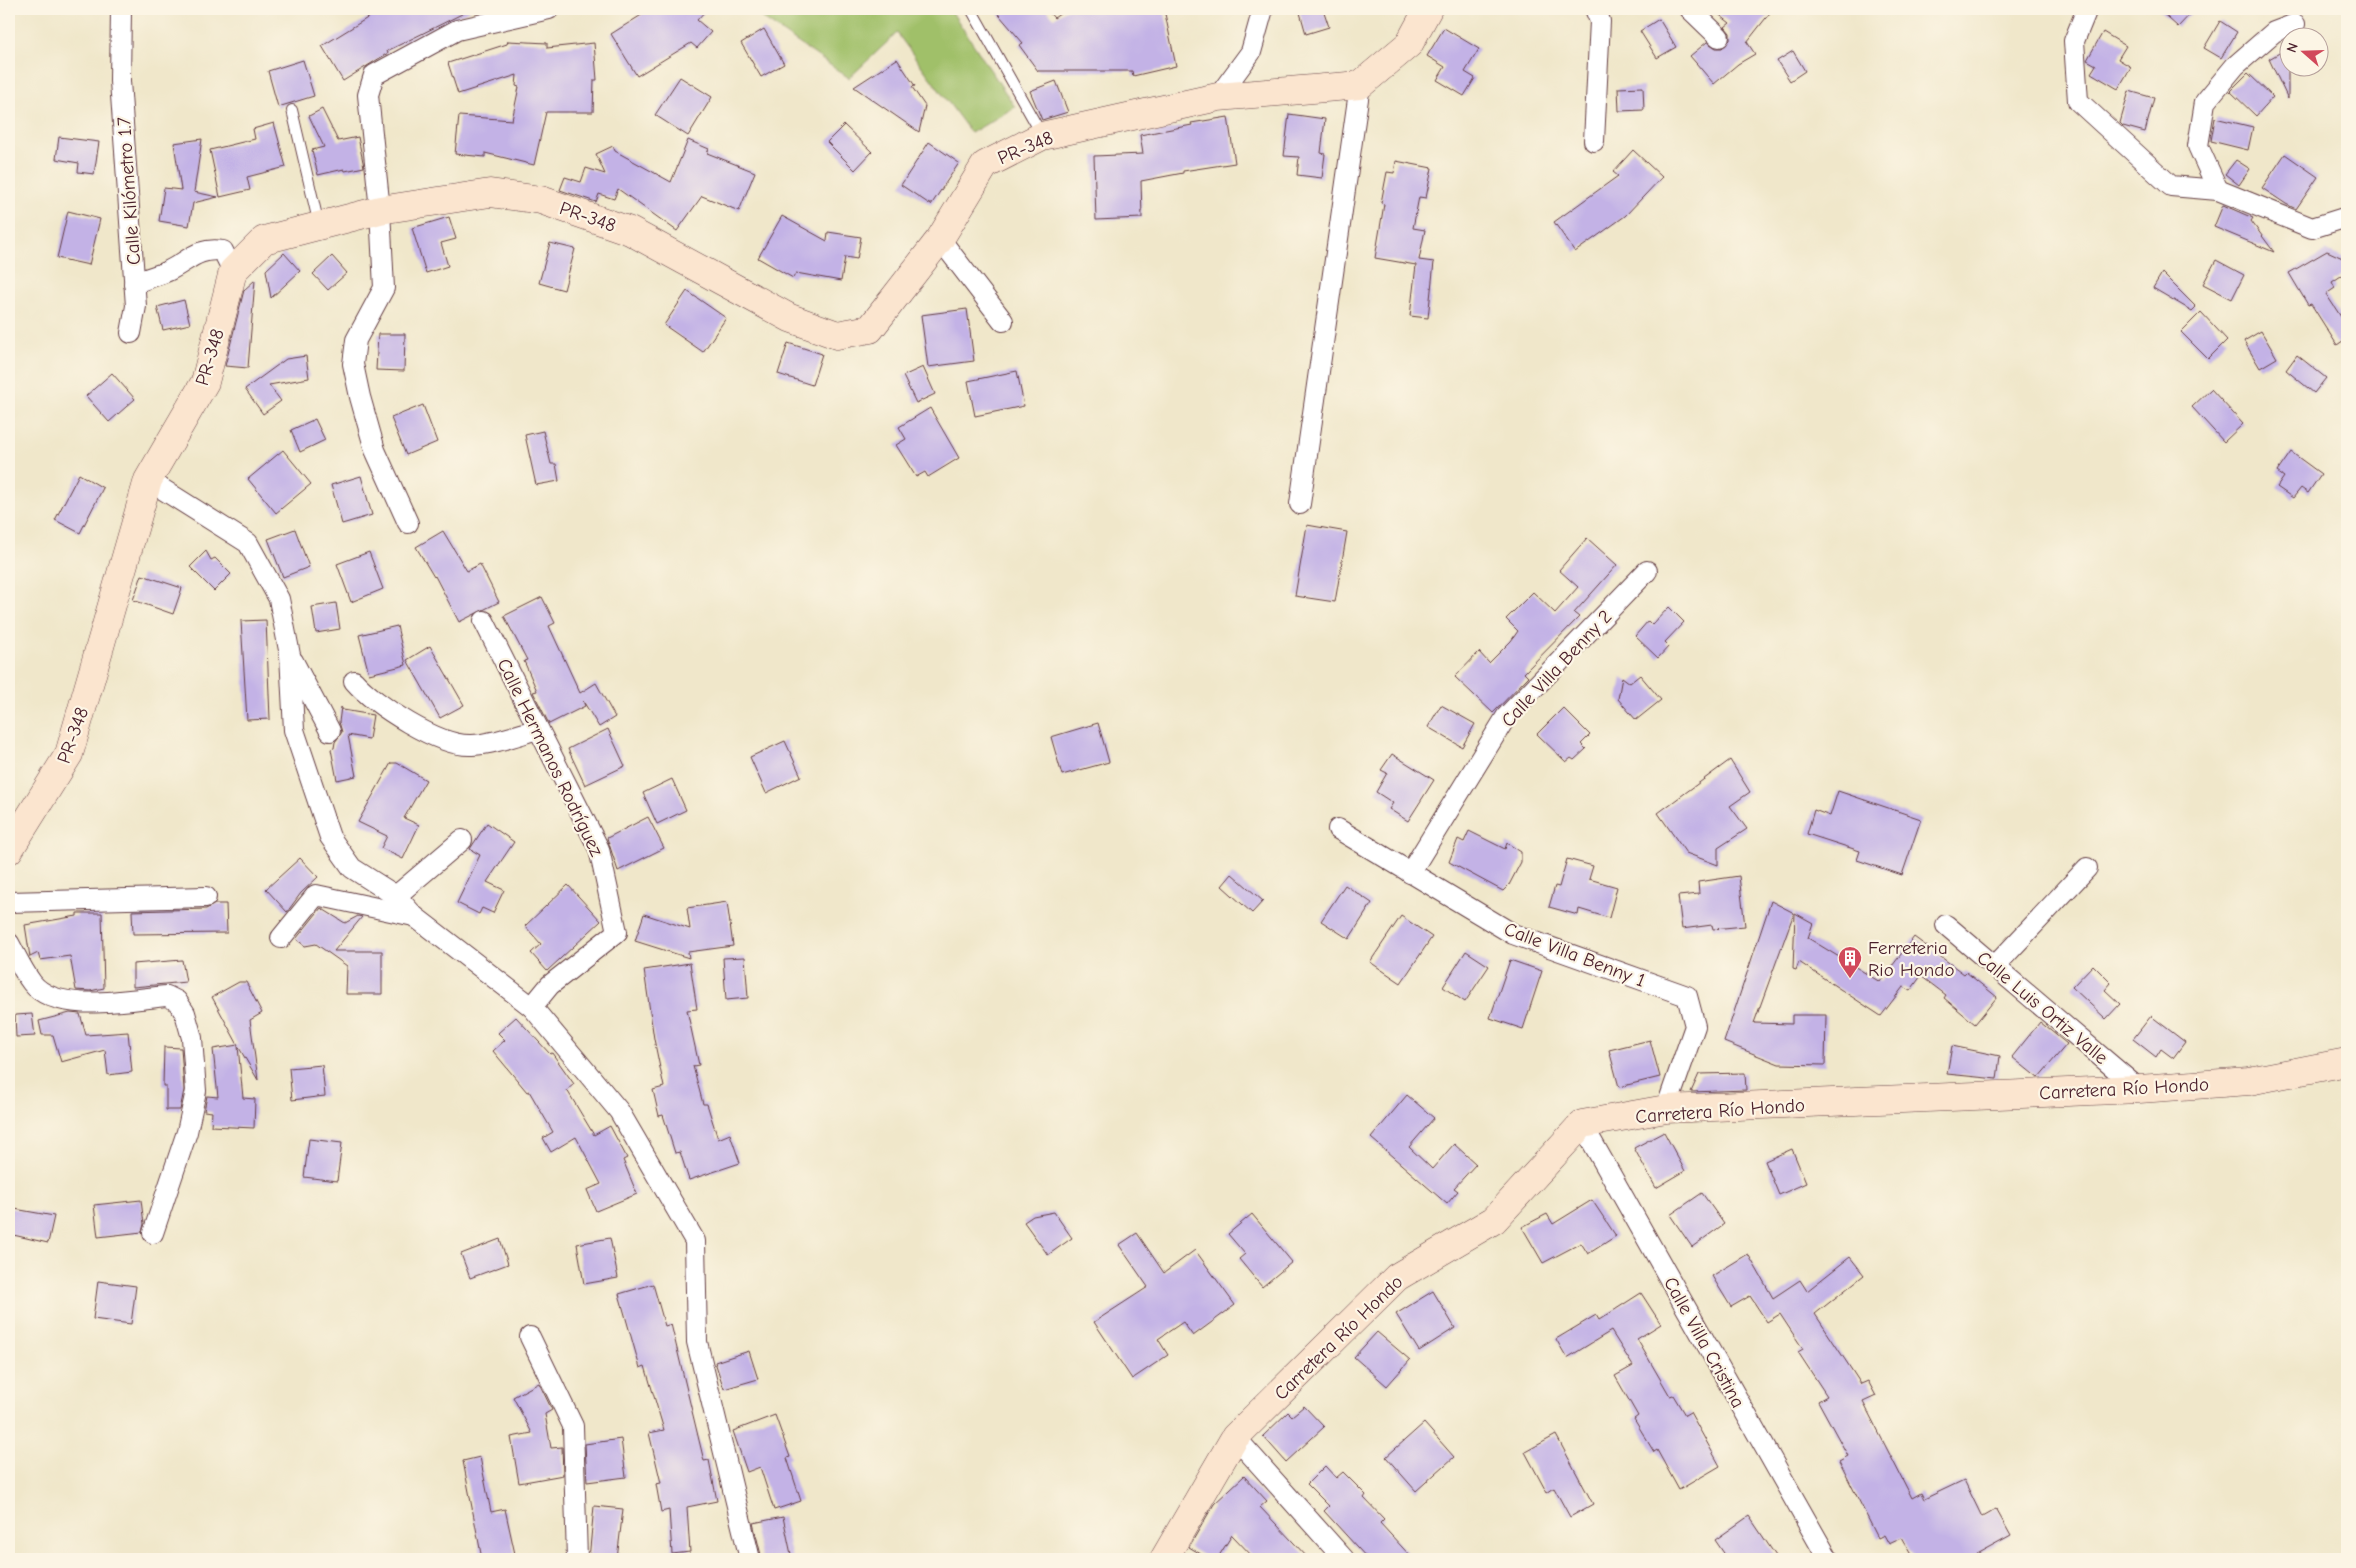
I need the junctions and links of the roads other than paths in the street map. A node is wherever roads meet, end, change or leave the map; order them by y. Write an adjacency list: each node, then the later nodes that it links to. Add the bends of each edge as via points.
1 (121, 9): 22 (street, Calle Kilómetro 1.7, via 120,81)
2 (549, 9): 17 (street, via 457,30 374,75 368,95)
3 (971, 9): 14 (lane)
4 (1263, 9): 12 (street, via 1251,52)
5 (1428, 9): 11 (street, via 1409,44)
6 (1595, 9): 15 (street, via 1600,21)
7 (1690, 9): 10 (street)
8 (2087, 9): 16 (street, via 2074,41 2078,101 2171,186)
9 (2295, 24): 16 (street, via 2274,32 2235,66 2205,102 2198,146)
10 (1719, 37)
11 (1360, 85): 12 (street, PR-348 / PR-348); 26 (street)
12 (1218, 97): 14 (street, PR-348 / PR-348)
13 (292, 110): 19 (lane)
14 (1042, 136): 20 (street, PR-348 / PR-348, via 985,165)
15 (1594, 141)
16 (2218, 190): 18 (street, via 2312,228)
17 (380, 210): 19 (street, PR-348 / PR-348); 20 (street, PR-348 / PR-348, via 490,193 542,200 630,231 790,318 837,335 870,329); 27 (street, via 384,288 356,340 353,364 375,450)
18 (2347, 217)
19 (319, 225): 21 (street, PR-348 / PR-348, via 264,240)
20 (940, 239): 23 (street)
21 (233, 271): 22 (street, Calle Kilómetro 1.7, via 223,251 212,250 192,255 178,266); 25 (street, PR-348 / PR-348, via 205,382)
22 (134, 284): 24 (street, via 136,306)
23 (1003, 321)
24 (131, 333)
25 (148, 480): 30 (street, via 248,543 279,599); 36 (street, PR-348 / PR-348, via 69,754)
26 (1300, 504)
27 (408, 523)
28 (1647, 572): 38 (street, Calle Villa Benny 2, via 1506,717)
29 (484, 621): 32 (street, Calle Hermanos Rodríguez)
30 (290, 655): 33 (street); 39 (street, via 294,730 330,837 352,868)
31 (354, 681): 32 (street, via 370,696 429,736 470,746)
32 (538, 729): 47 (street, Calle Hermanos Rodríguez, via 599,849 617,932 550,986)
33 (330, 731)
34 (1338, 829): 38 (street, Calle Villa Benny 1)
35 (462, 840): 39 (street)
36 (10, 844)
37 (2087, 868): 46 (street)
38 (1410, 873): 50 (street, Calle Villa Benny 1, via 1513,934 1687,996 1695,1026)
39 (396, 896): 42 (street)
40 (206, 897): 41 (street)
41 (9, 902)
42 (414, 916): 44 (street, via 316,895); 47 (street)
43 (1946, 925): 46 (street, Calle Luis Ortiz Valle)
44 (281, 938)
45 (9, 942): 52 (street, via 33,984 44,993 70,1002 86,1003 167,996 176,1001 185,1013 192,1038 196,1091 187,1132)
46 (1995, 966): 49 (street, Calle Luis Ortiz Valle)
47 (532, 1007): 56 (street, via 620,1111 695,1240 697,1342)
48 (2347, 1062): 49 (street, Carretera Río Hondo, via 2249,1081)
49 (2139, 1089): 50 (street, Carretera Río Hondo)
50 (1666, 1109): 51 (street, Carretera Río Hondo)
51 (1582, 1124): 54 (street, Carretera Río Hondo, via 1494,1220 1397,1277); 59 (street, Calle Villa Cristina)
52 (153, 1233)
53 (530, 1337): 55 (street, via 573,1426)
54 (1235, 1438): 57 (street, Carretera Río Hondo); 58 (street)
55 (577, 1559)
56 (750, 1559)
57 (1164, 1559)
58 (1344, 1559)
59 (1828, 1559)

